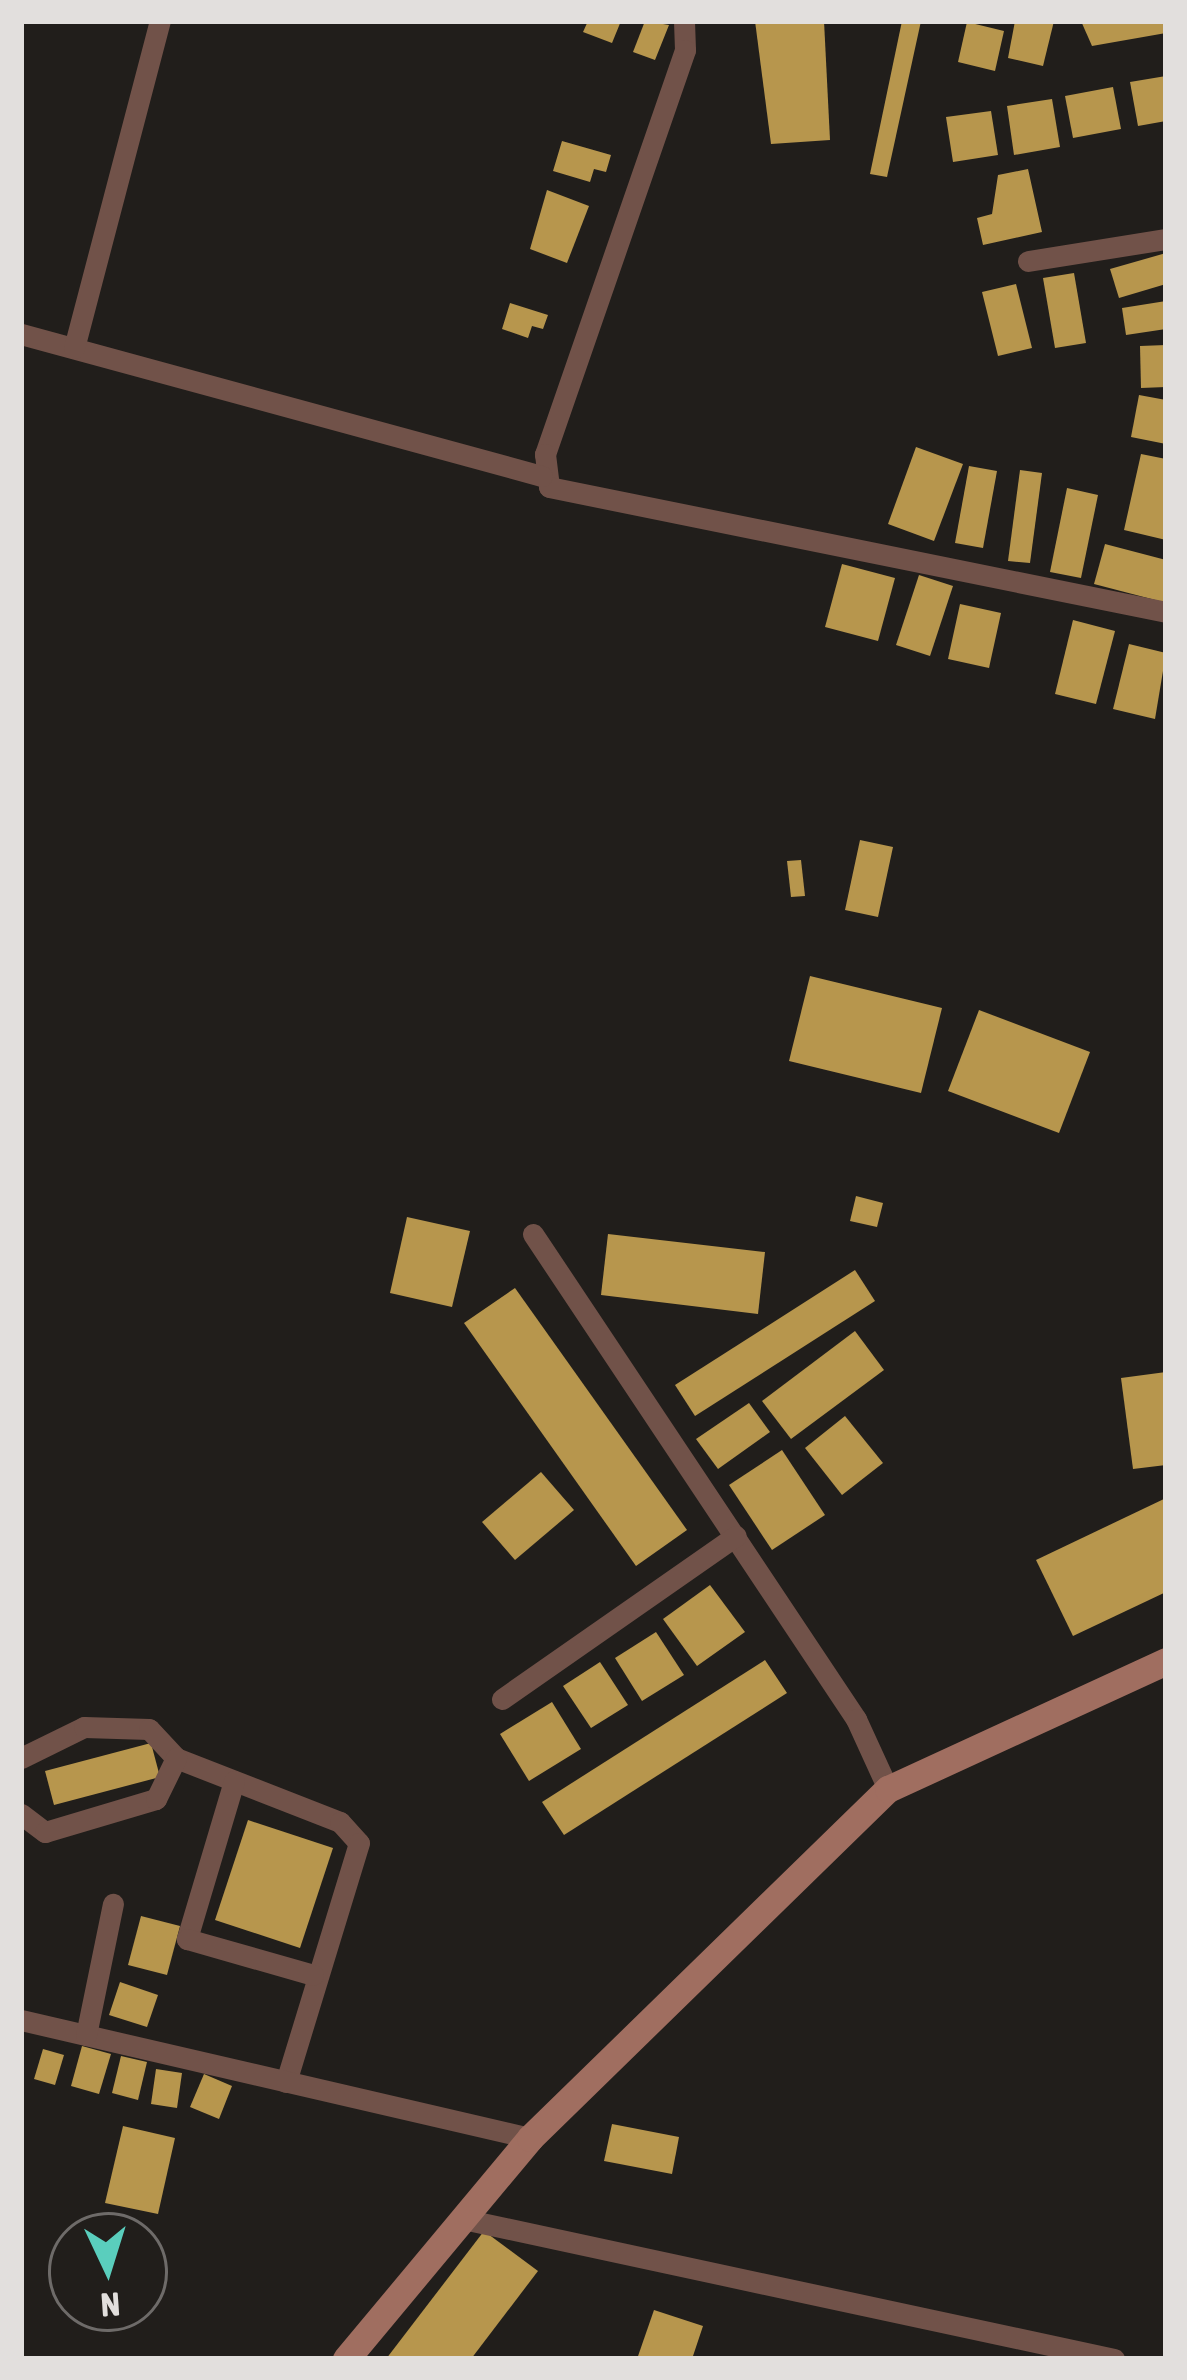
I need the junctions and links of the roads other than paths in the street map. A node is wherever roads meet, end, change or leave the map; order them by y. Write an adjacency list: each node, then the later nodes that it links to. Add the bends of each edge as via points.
1 (160, 21): 6 (street)
2 (684, 21): 7 (street, via 685,50)
3 (1166, 239): 4 (street)
4 (1028, 261)
5 (21, 334): 6 (street)
6 (74, 348): 7 (street)
7 (542, 476): 8 (street, via 549,488)
8 (1166, 612)
9 (533, 1234): 10 (street)
10 (736, 1536): 12 (street); 16 (street, via 856,1719)
11 (1166, 1660): 16 (street)
12 (502, 1700)
13 (21, 1758): 14 (street, via 84,1726 149,1729)
14 (176, 1758): 15 (street); 17 (street, via 156,1798 46,1832)
15 (234, 1781): 19 (street, via 340,1822 359,1844); 19 (street, via 187,1940)
16 (888, 1789): 23 (street)
17 (21, 1814)
18 (113, 1904): 21 (street)
19 (313, 1976): 22 (street)
20 (21, 2020): 21 (street)
21 (86, 2035): 22 (street)
22 (286, 2082): 23 (street)
23 (530, 2138): 24 (street)
24 (463, 2219): 25 (street); 26 (street)
25 (346, 2359)
26 (1114, 2359)

